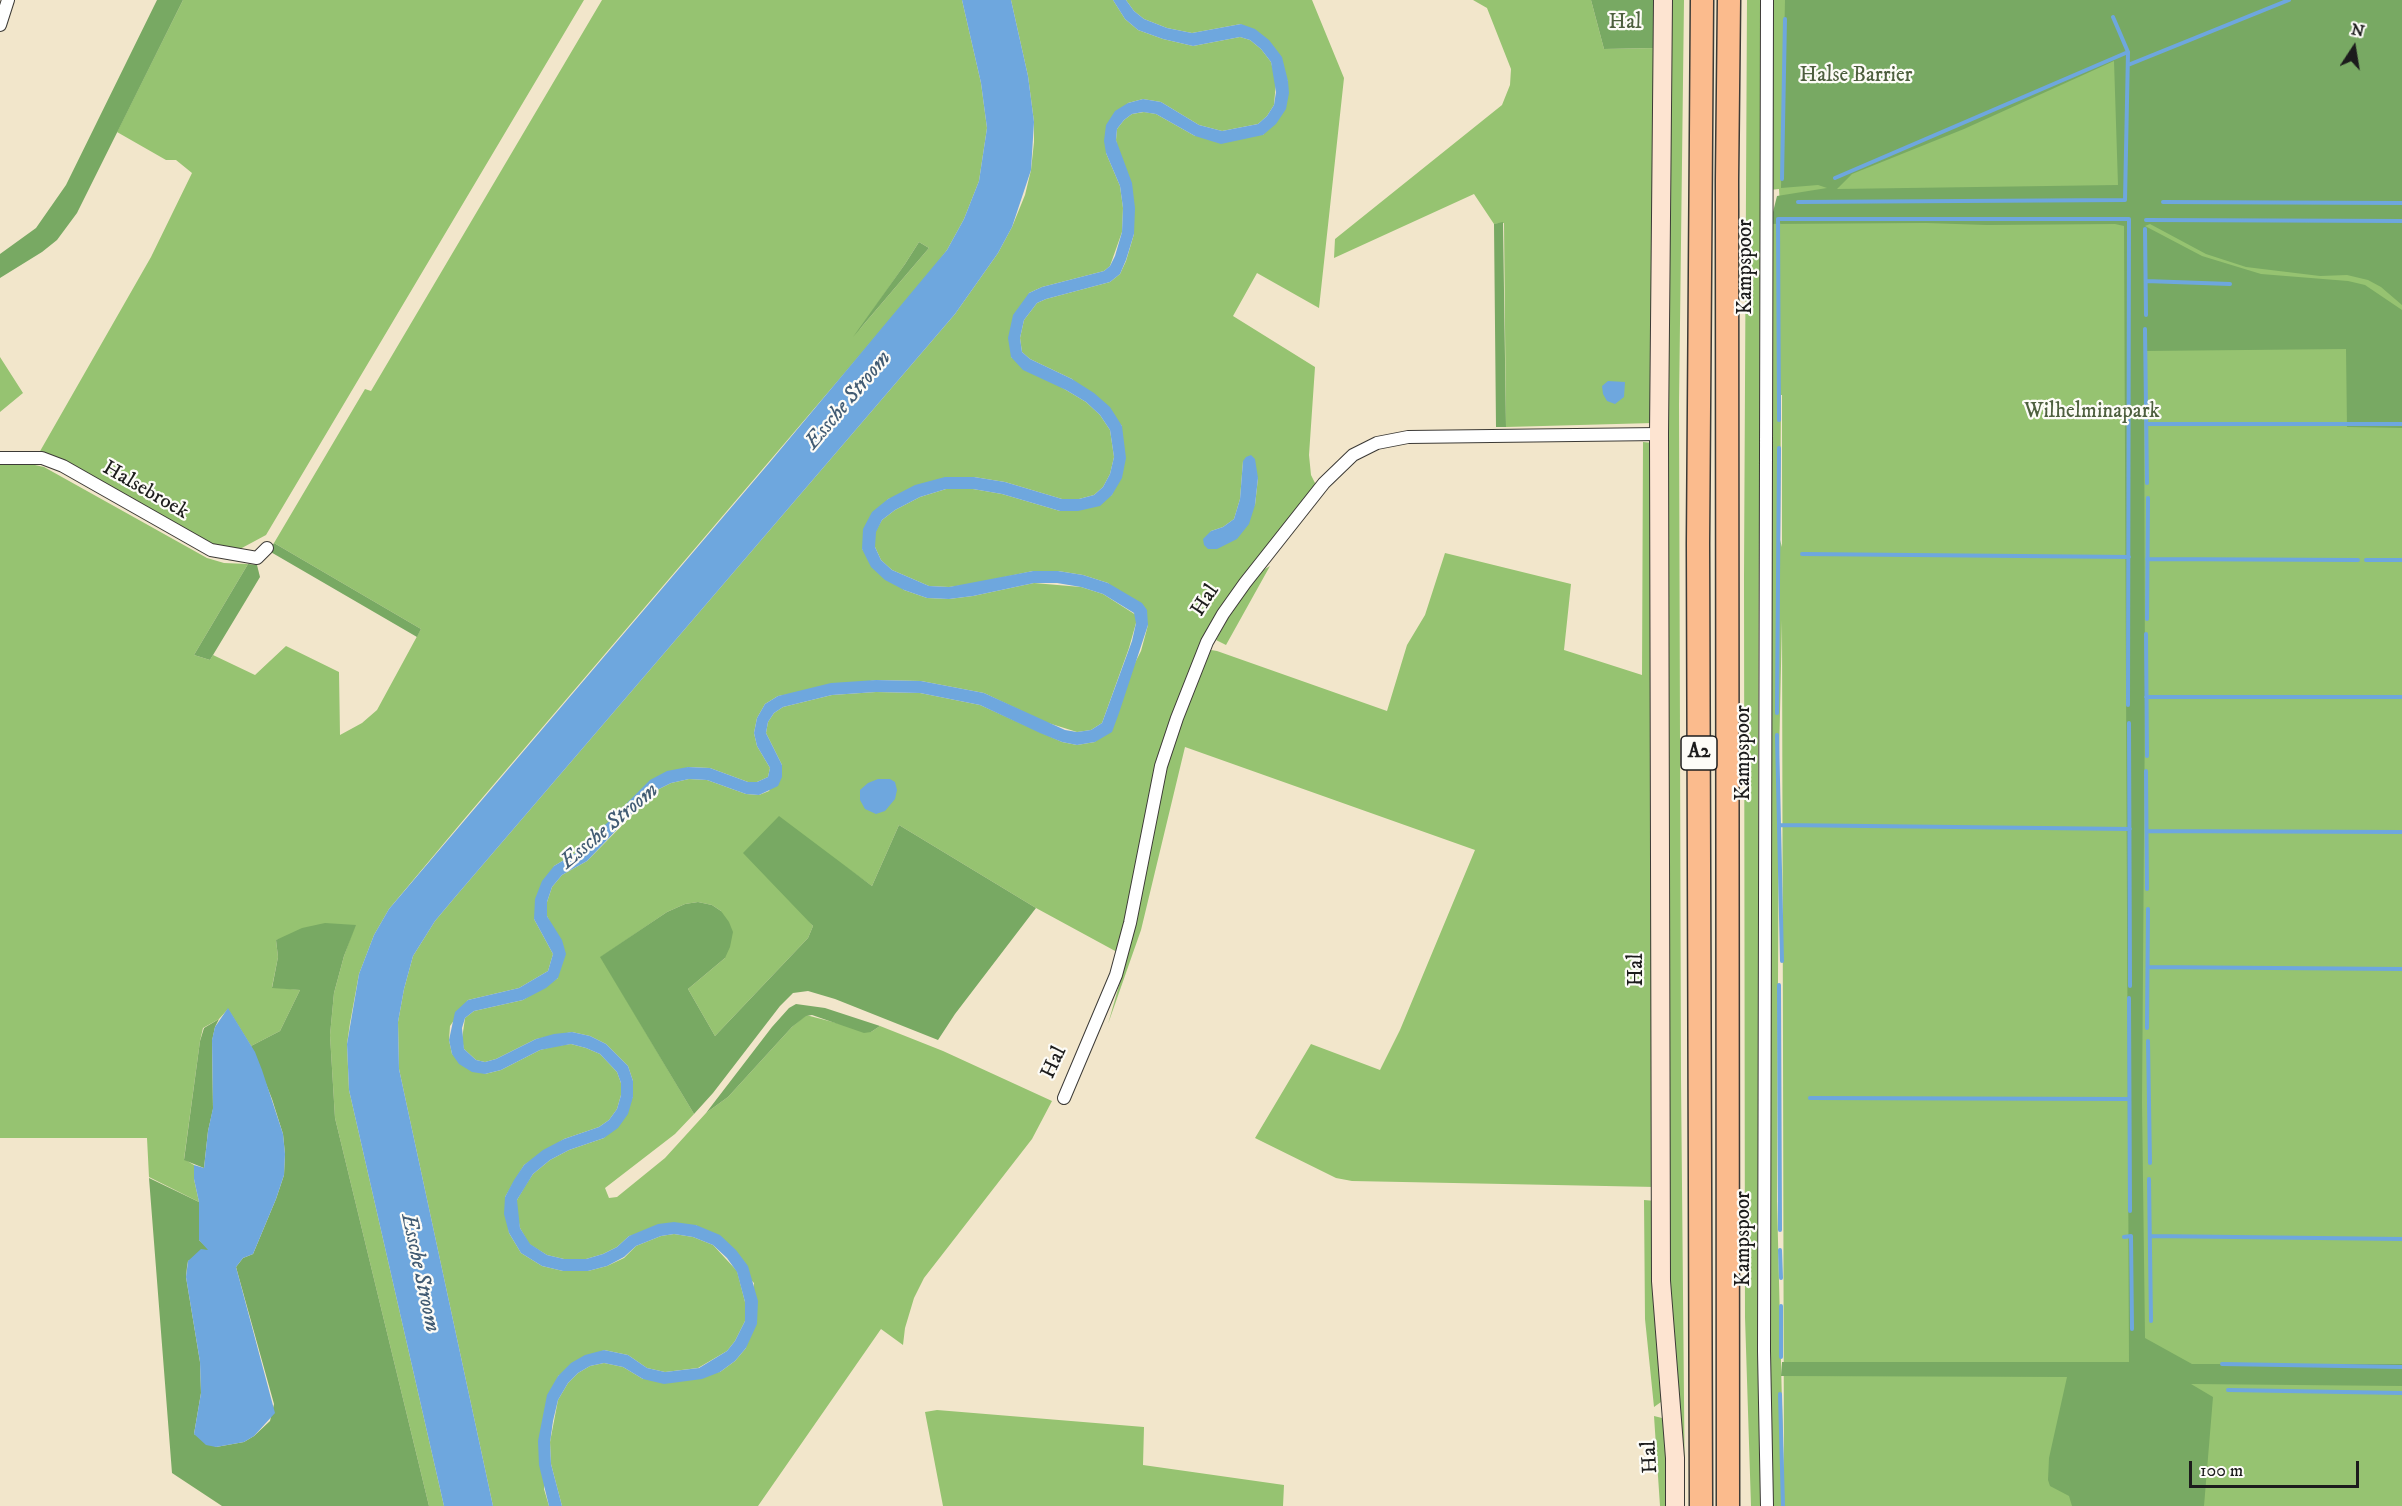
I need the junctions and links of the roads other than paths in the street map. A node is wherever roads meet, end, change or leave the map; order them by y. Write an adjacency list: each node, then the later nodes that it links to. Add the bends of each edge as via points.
1 (8, 0): 6 (street)
2 (1663, 0): 7 (street, Hal)
3 (1702, 0): 12 (highway, A2, via 1698,543)
4 (1729, 0): 13 (highway, A2)
5 (1767, 0): 14 (street, Kampspoor)
6 (0, 25)
7 (1659, 434): 10 (street, Hal, via 1408,436 1377,443 1353,455 1324,483 1245,583 1207,642 1161,766 1116,975); 11 (street, Hal, via 1661,1271)
8 (0, 458): 9 (street, Halsebroek, via 42,458 63,466 211,550 257,558)
9 (267, 548)
10 (1064, 1098)
11 (1675, 1506)
12 (1701, 1506)
13 (1728, 1506)
14 (1767, 1506)

